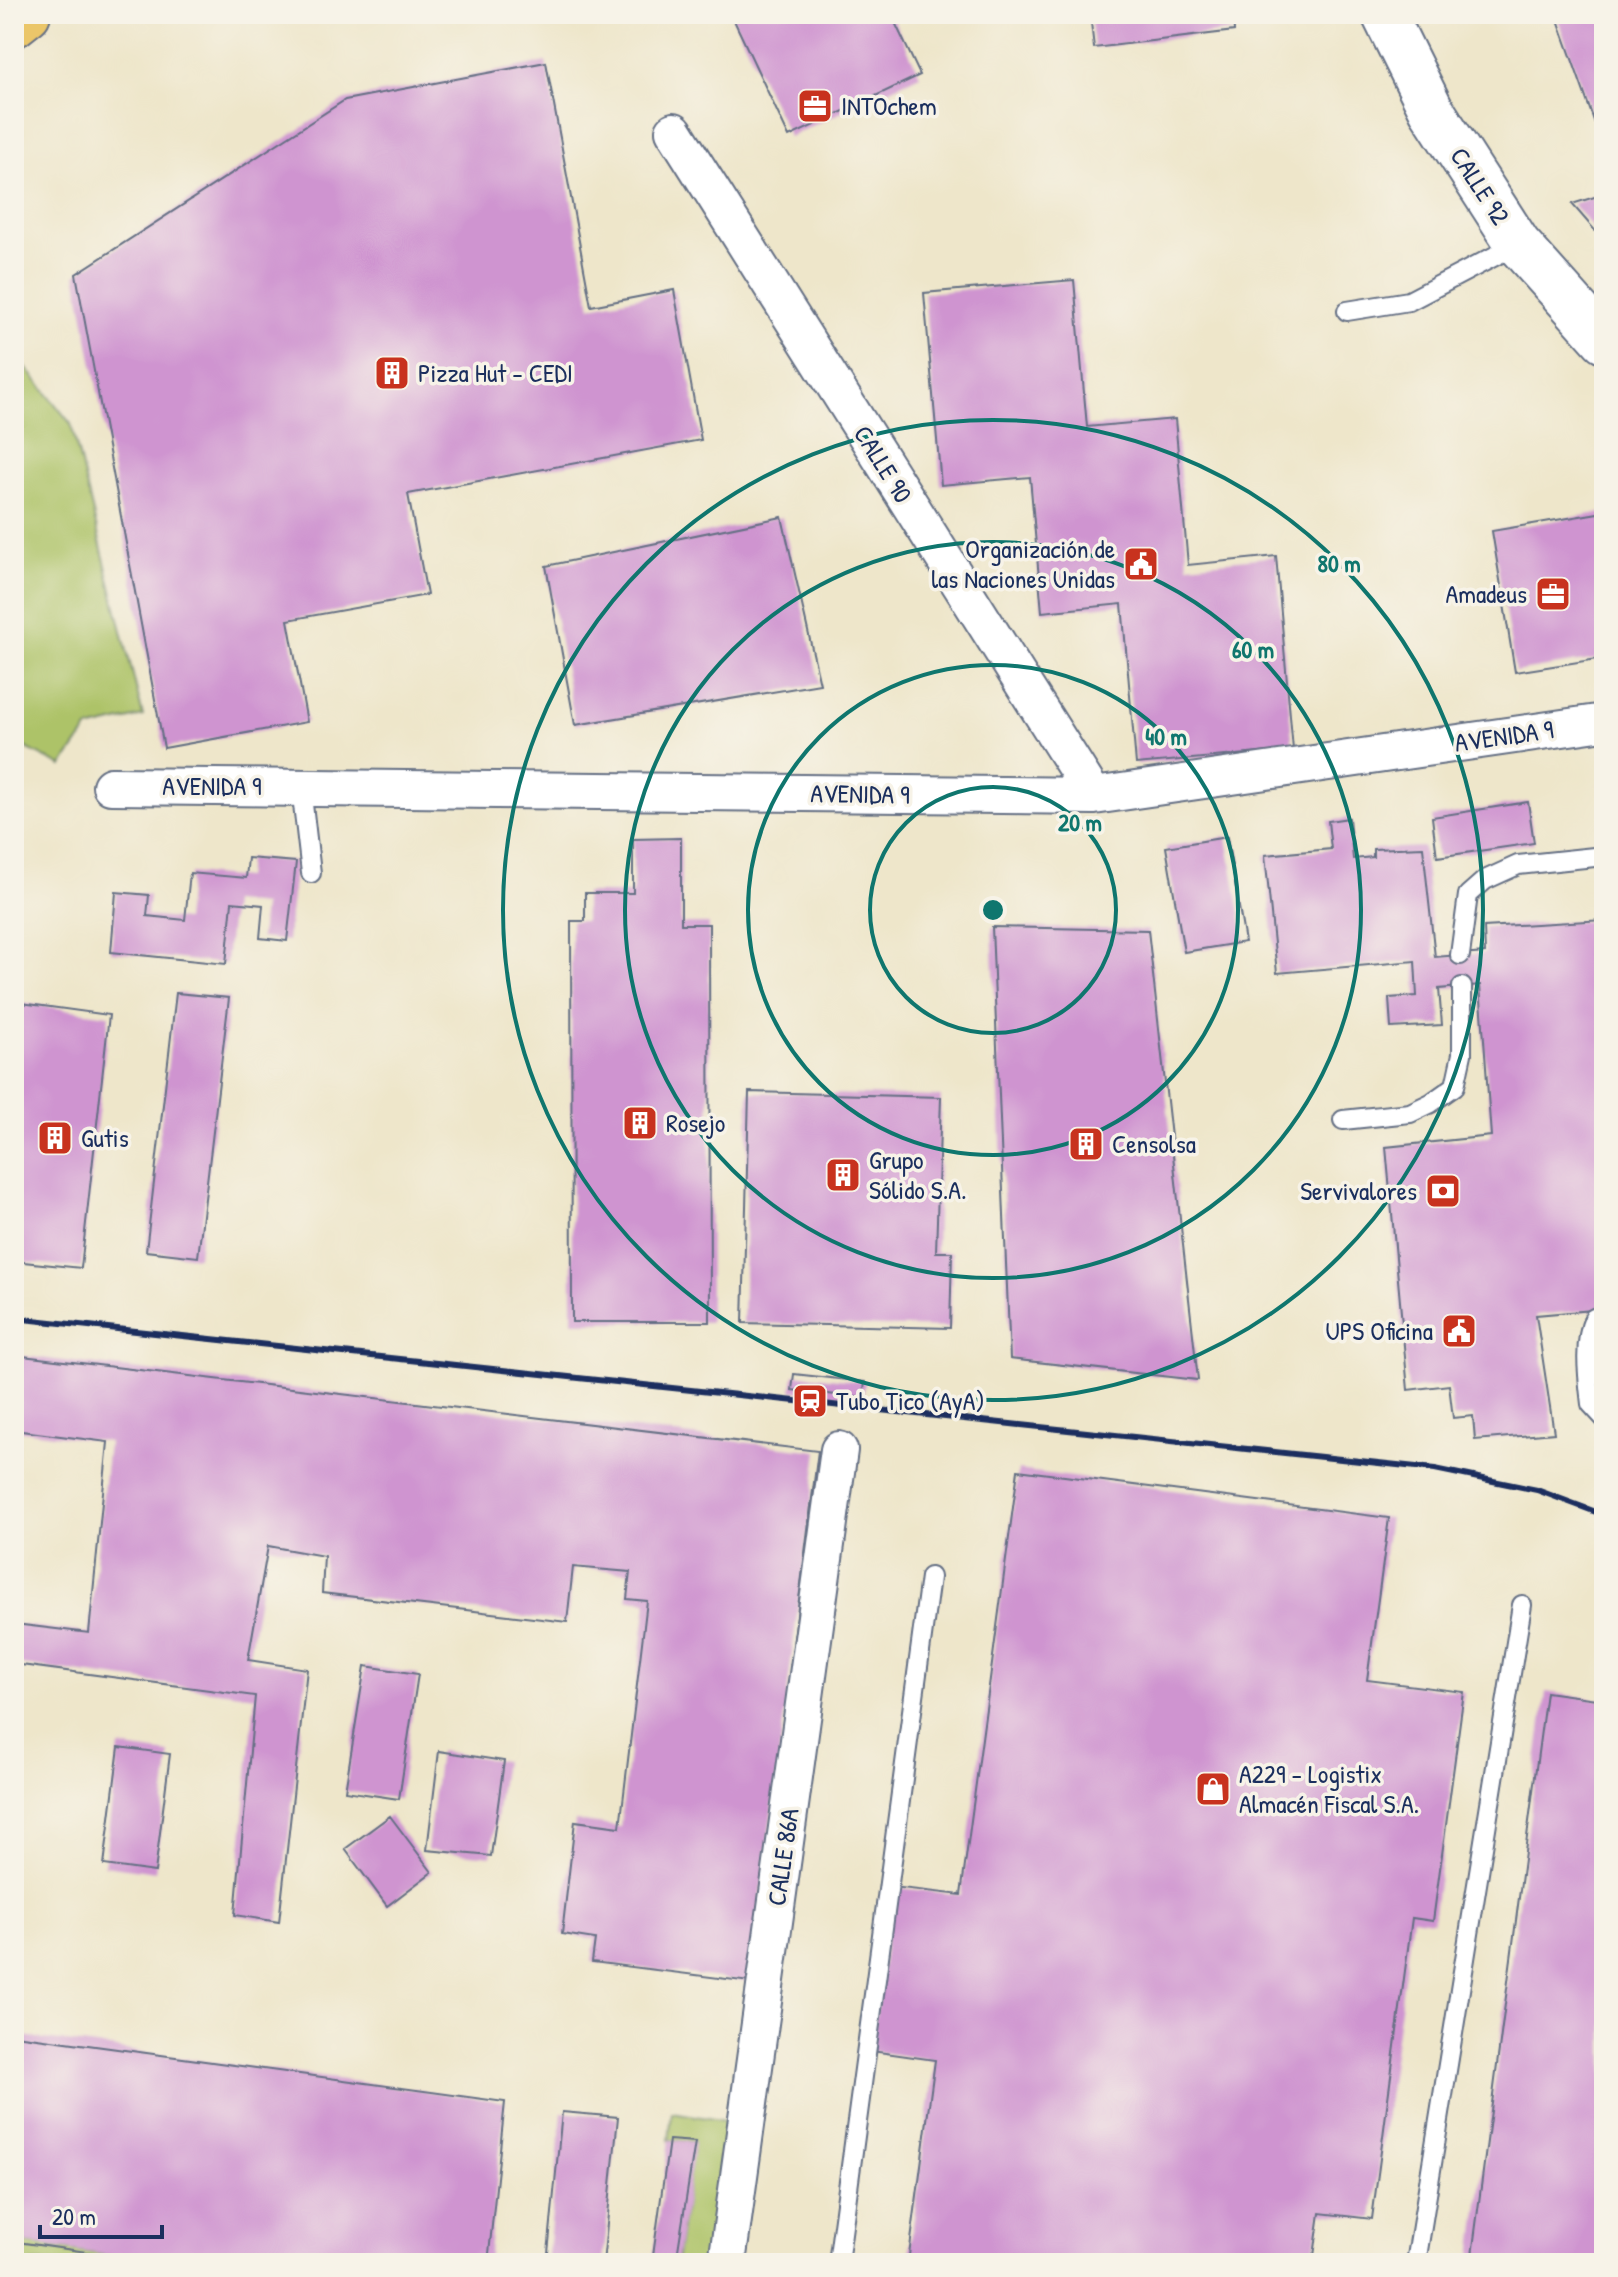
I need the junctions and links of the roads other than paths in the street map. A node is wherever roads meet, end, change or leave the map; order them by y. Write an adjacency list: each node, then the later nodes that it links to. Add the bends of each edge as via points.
1 (28, 14): 3 (highway)
2 (1384, 14): 5 (street, CALLE 92, via 1431,109)
3 (14, 25)
4 (674, 131): 11 (street, CALLE 90)
5 (1518, 244): 6 (lane, via 1409,301); 7 (street, CALLE 92)
6 (1347, 311)
7 (1604, 340)
8 (1604, 722): 11 (street, AVENIDA 9)
9 (111, 786): 10 (street, AVENIDA 9)
10 (301, 787): 11 (street, AVENIDA 9); 13 (lane)
11 (1094, 796)
12 (1604, 856): 14 (lane, via 1518,865 1485,880 1468,895)
13 (311, 873)
14 (1460, 955)
15 (1462, 987): 16 (lane, via 1462,1054 1455,1086 1410,1113)
16 (1343, 1120)
17 (1604, 1314): 18 (lane, via 1594,1318 1588,1348 1591,1404)
18 (1604, 1418)
19 (839, 1450): 22 (street, CALLE 86A)
20 (930, 1577): 23 (lane)
21 (1522, 1605): 24 (lane)
22 (727, 2263)
23 (838, 2263)
24 (1416, 2263)

